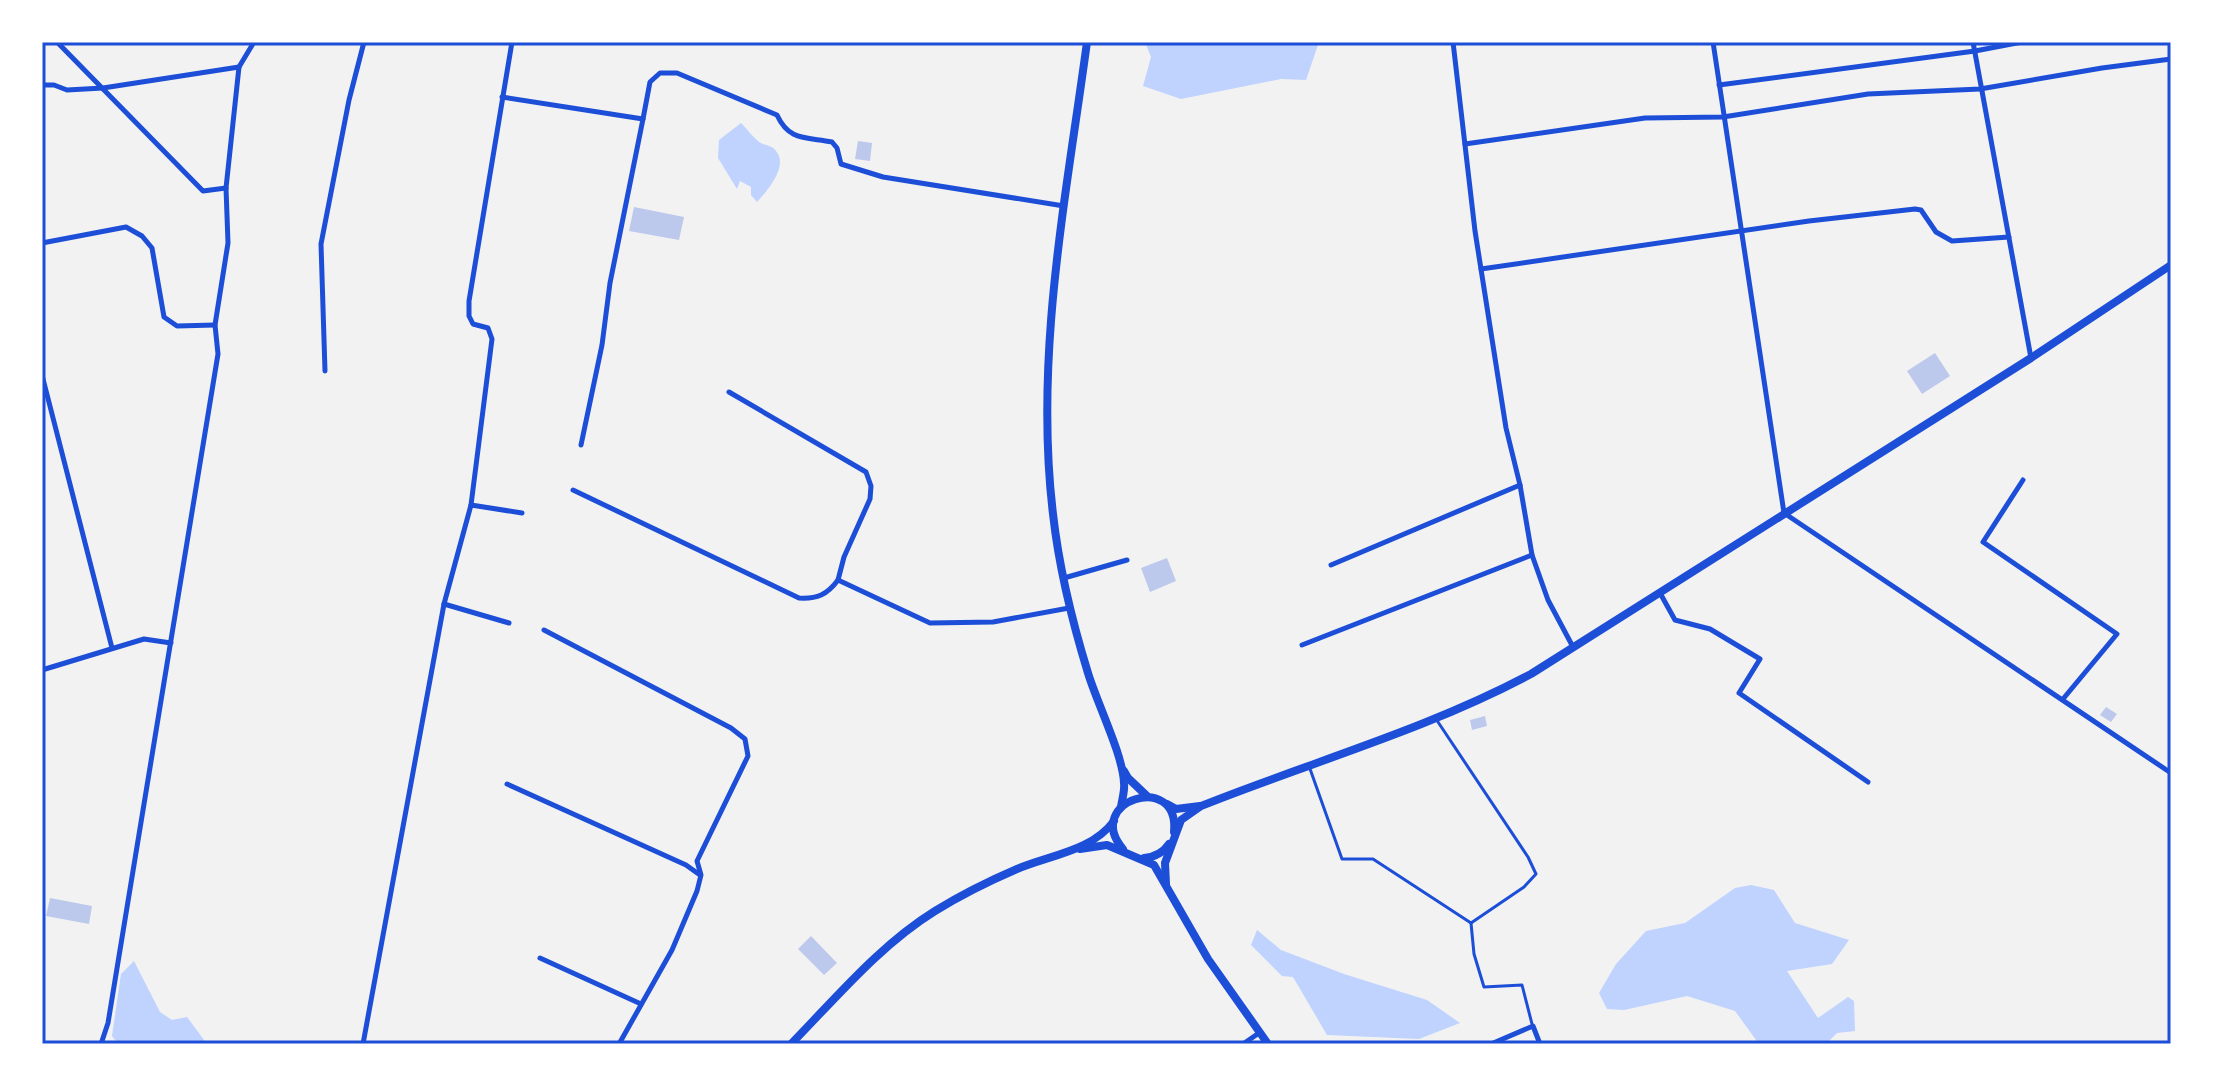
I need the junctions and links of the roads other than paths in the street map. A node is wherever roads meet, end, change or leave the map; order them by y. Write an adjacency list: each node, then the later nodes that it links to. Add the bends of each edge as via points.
1 (57, 42): 15 (street)
2 (254, 42): 12 (street)
3 (364, 42): 30 (street, via 321,244)
4 (512, 42): 17 (street)
5 (1087, 42): 22 (main road)
6 (1453, 42): 20 (street)
7 (1713, 42): 14 (street)
8 (1973, 42): 10 (street)
9 (2022, 42): 10 (street)
10 (1975, 51): 14 (street); 16 (street)
11 (2171, 59): 16 (street)
12 (239, 67): 15 (street); 21 (street)
13 (42, 85): 15 (street)
14 (1719, 85): 18 (street)
15 (103, 88): 21 (street, via 203,191)
16 (1980, 89): 18 (street, via 1868,94); 24 (street)
17 (502, 97): 19 (street); 38 (street, via 469,301 473,324 488,328 492,339)
18 (1723, 117): 20 (street, via 1645,118); 23 (street)
19 (643, 119): 22 (street, via 650,82 660,73 677,73 777,115 792,134 832,142 841,164 883,177); 34 (street)
20 (1465, 144): 27 (street)
21 (226, 188): 28 (street, via 228,243)
22 (1065, 206): 44 (main road, via 1048,359 1047,445)
23 (1741, 232): 24 (street, via 1915,209 1952,241); 27 (street); 40 (street)
24 (2009, 237): 29 (street)
25 (42, 243): 28 (street, via 126,227 152,248 164,317 177,326)
26 (2171, 265): 29 (main road)
27 (1481, 269): 36 (street)
28 (215, 325): 51 (street, via 218,354)
29 (2031, 358): 40 (main road)
30 (325, 371)
31 (42, 375): 33 (street)
32 (729, 392): 45 (street, via 866,472 870,499)
33 (46, 408): 54 (street)
34 (581, 445)
35 (2023, 480): 56 (street, via 1983,542 2117,634)
36 (1520, 485): 41 (street); 43 (street)
37 (573, 490): 45 (street, via 799,598 815,599)
38 (471, 505): 39 (street); 47 (street)
39 (522, 513)
40 (1784, 513): 46 (main road); 56 (street)
41 (1532, 555): 52 (street); 53 (street)
42 (1127, 560): 44 (street)
43 (1331, 565)
44 (1063, 578): 48 (main road)
45 (838, 580): 48 (street, via 930,623 993,622)
46 (1660, 592): 53 (main road); 61 (street, via 1675,620 1710,629 1760,659 1739,693)
47 (444, 604): 49 (street); 79 (street)
48 (1069, 608): 58 (main road)
49 (509, 623)
50 (544, 630): 71 (street, via 745,739 748,756 697,861)
51 (171, 643): 54 (street, via 144,639); 78 (street)
52 (1302, 645)
53 (1573, 647): 57 (main road, via 1508,686)
54 (112, 648): 55 (street)
55 (42, 670)
56 (2063, 699): 60 (street)
57 (1436, 719): 59 (main road); 73 (lane, via 1536,874)
58 (1119, 763): 63 (main road); 65 (main road, via 1124,781)
59 (1309, 766): 64 (main road); 73 (lane, via 1342,859 1373,859)
60 (2171, 773)
61 (1868, 782)
62 (507, 784): 71 (street)
63 (1152, 798): 64 (main road, via 1176,809); 65 (main road); 67 (main road, via 1172,812)
64 (1201, 806): 67 (main road, via 1181,820)
65 (1121, 807): 66 (main road)
66 (1114, 821): 68 (main road, via 1104,835); 69 (main road, via 1115,838)
67 (1173, 839): 70 (main road, via 1164,851); 72 (main road, via 1165,863)
68 (1070, 850): 69 (main road, via 1107,845); 81 (main road, via 1018,868 932,913 872,961)
69 (1126, 853): 70 (main road)
70 (1139, 858): 72 (main road, via 1154,865)
71 (701, 875): 75 (street, via 672,950)
72 (1166, 884): 77 (main road, via 1208,959)
73 (1471, 923): 76 (lane, via 1484,987 1522,985)
74 (540, 958): 75 (street)
75 (641, 1004): 80 (street)
76 (1533, 1026): 84 (street); 85 (street)
77 (1259, 1033): 82 (street); 83 (main road)
78 (101, 1044)
79 (363, 1044)
80 (619, 1044)
81 (791, 1044)
82 (1243, 1044)
83 (1268, 1044)
84 (1491, 1044)
85 (1540, 1044)

